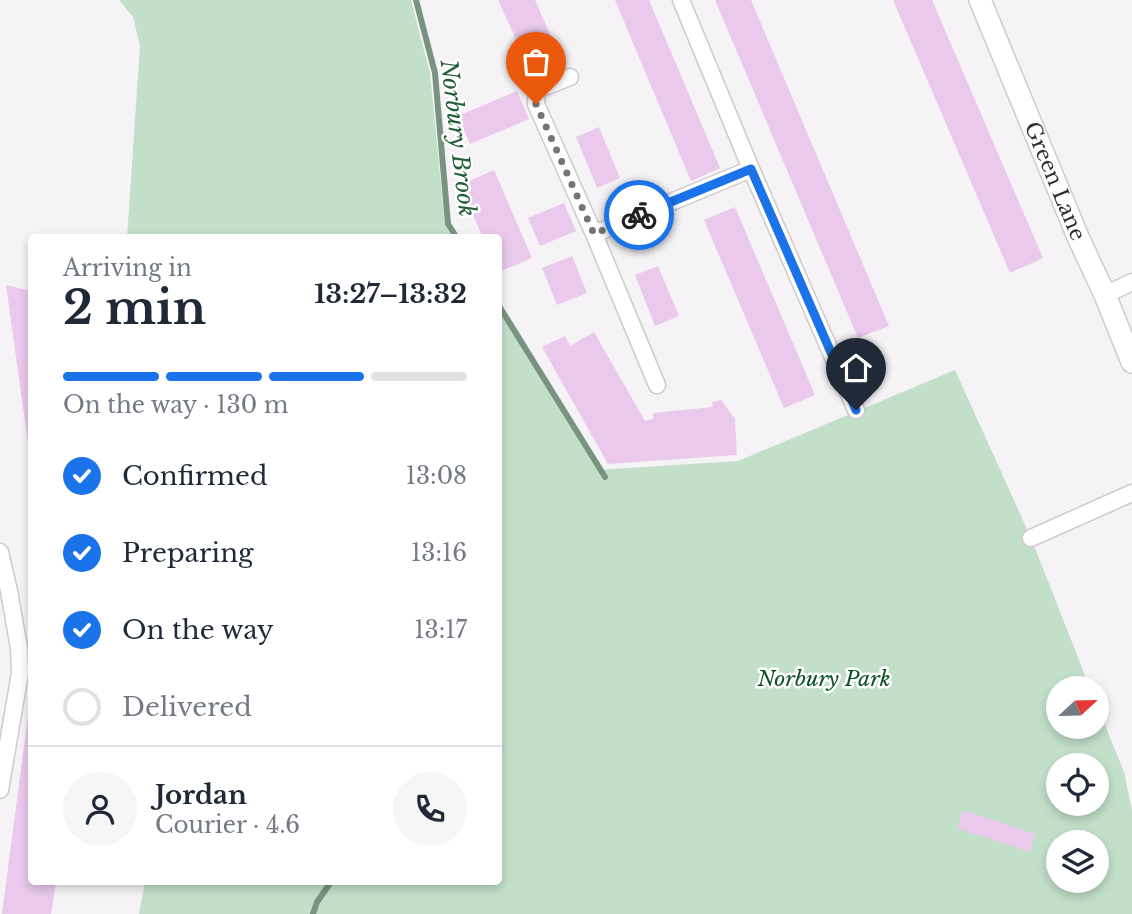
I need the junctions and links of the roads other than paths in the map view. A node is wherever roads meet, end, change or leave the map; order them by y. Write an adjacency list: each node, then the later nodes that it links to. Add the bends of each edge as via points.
1 (681, 0): 4 (street)
2 (980, 0): 7 (main road, Green Lane)
3 (570, 77): 5 (street, via 537,90 536,104)
4 (751, 169): 5 (street); 10 (street)
5 (594, 234): 9 (street)
6 (1132, 282): 7 (street)
7 (1105, 295): 8 (main road, Green Lane)
8 (1132, 362)
9 (657, 385)
10 (856, 410)
11 (1132, 494): 12 (street)
12 (1031, 538)
13 (0, 552): 14 (street, via 20,673)
14 (0, 790)

